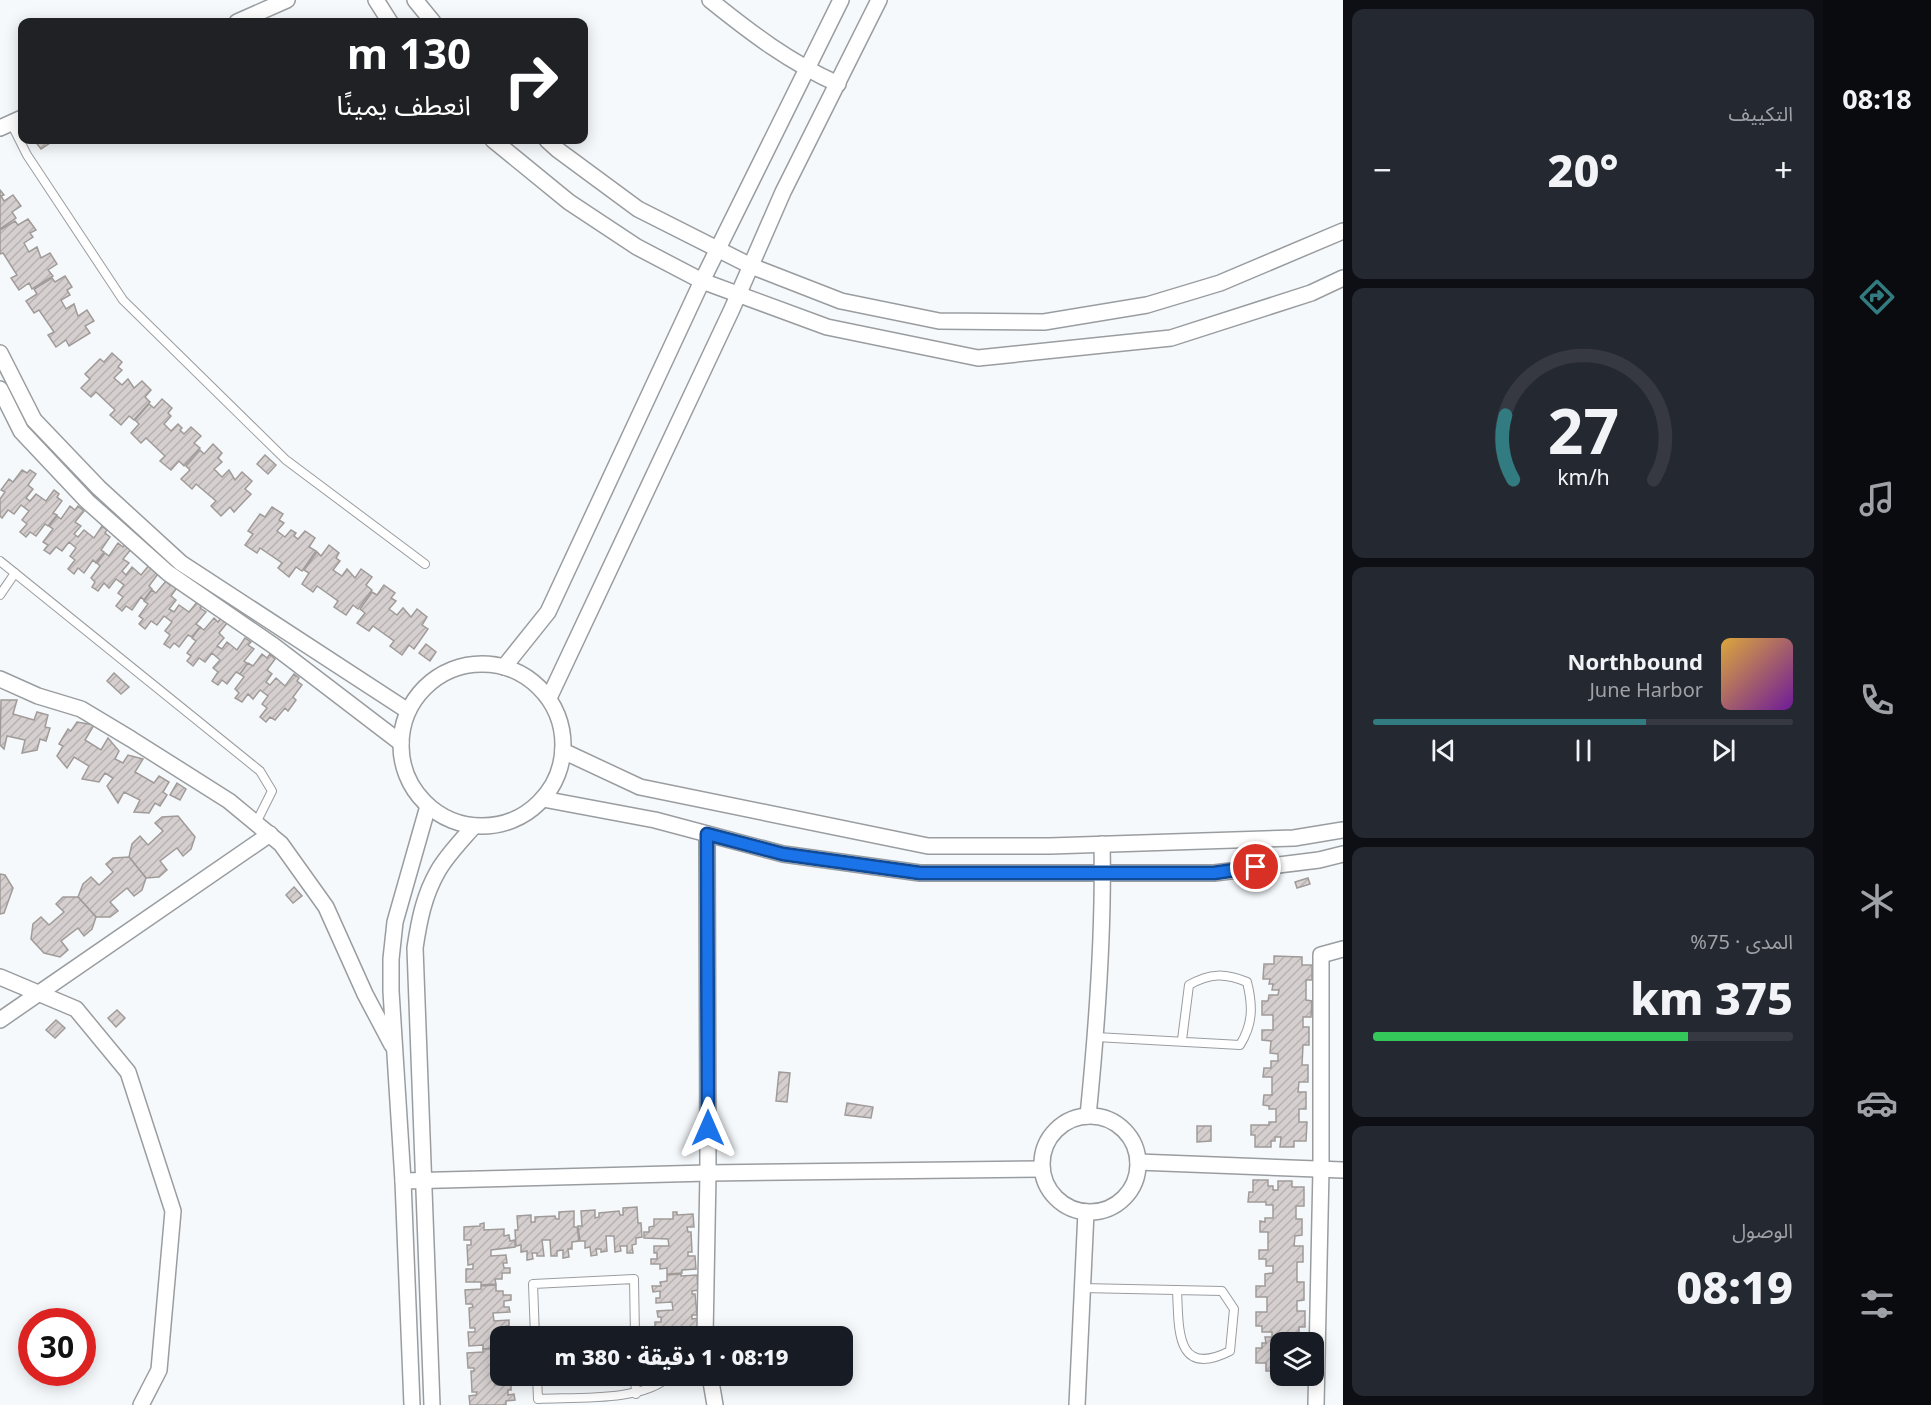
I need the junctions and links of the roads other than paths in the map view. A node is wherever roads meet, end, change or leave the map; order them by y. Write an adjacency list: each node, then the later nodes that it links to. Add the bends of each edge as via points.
1 (288, 0): 7 (street)
2 (376, 0): 8 (street)
3 (415, 0): 9 (street)
4 (710, 0): 10 (street)
5 (841, 0): 10 (street)
6 (879, 0): 11 (street)
7 (246, 18)
8 (387, 18)
9 (430, 18)
10 (806, 70): 11 (street); 18 (street)
11 (838, 84): 19 (street, via 783,192)
12 (11, 123): 13 (lane)
13 (18, 137)
14 (22, 144): 26 (lane, via 123,300 286,460)
15 (499, 144): 21 (street, via 569,202 637,247)
16 (551, 144): 18 (street, via 638,209)
17 (1343, 231): 19 (street, via 1220,283 1147,304 1044,322 939,321 841,301)
18 (717, 249): 19 (street); 21 (street)
19 (751, 266): 22 (street)
20 (1343, 278): 22 (street, via 1311,293 1172,338 978,358 827,327)
21 (702, 281): 22 (street); 29 (street, via 548,612)
22 (739, 295): 31 (street)
23 (0, 353): 32 (street, via 34,420 99,488 181,563)
24 (0, 389): 33 (street, via 21,431 87,501 168,573)
25 (0, 561): 27 (lane)
26 (425, 564)
27 (15, 573): 28 (lane); 37 (lane, via 260,771 272,791)
28 (0, 595)
29 (504, 667): 31 (street, via 529,678); 32 (street, via 475,664 448,672 424,688)
30 (0, 679): 37 (street, via 81,709 229,801)
31 (549, 698): 34 (street, via 561,723)
32 (408, 711): 33 (street)
33 (401, 743): 36 (street, via 404,767 413,788)
34 (563, 751): 35 (street, via 557,777); 42 (street, via 640,787 928,846)
35 (543, 799): 38 (street, via 523,816 499,825); 41 (street)
36 (428, 806): 38 (street, via 449,820); 51 (street, via 394,931 391,991)
37 (256, 823): 40 (street)
38 (474, 826): 59 (street, via 438,870 426,896 415,948)
39 (1343, 830): 42 (street, via 1294,838)
40 (270, 834): 47 (street); 51 (street, via 326,907)
41 (707, 834): 44 (street, via 783,854 920,873); 57 (street)
42 (1102, 844): 44 (street)
43 (1343, 854): 44 (street, via 1214,873)
44 (1103, 874): 49 (street)
45 (1343, 949): 55 (street, via 1321,955)
46 (0, 977): 47 (street)
47 (40, 993): 48 (street); 71 (street, via 76,1009 128,1072 173,1211 159,1370)
48 (0, 1020)
49 (1096, 1037): 50 (lane); 52 (street)
50 (1182, 1041): 50 (lane, via 1189,985 1214,974 1231,975 1247,982 1249,1031 1240,1044)
51 (396, 1053): 58 (street)
52 (1088, 1116): 53 (street, via 1107,1118 1121,1126 1132,1138); 54 (street, via 1060,1127 1049,1139)
53 (1138, 1162): 55 (street); 60 (street, via 1134,1185 1126,1198 1113,1207)
54 (1042, 1169): 57 (street); 60 (street, via 1056,1198 1068,1208)
55 (1321, 1169): 56 (street); 76 (street)
56 (1343, 1170)
57 (708, 1173): 59 (street); 65 (street)
58 (403, 1181): 59 (street); 72 (street)
59 (423, 1181): 73 (street)
60 (1086, 1212): 61 (street)
61 (1082, 1288): 62 (lane); 75 (street)
62 (1178, 1290): 62 (lane, via 1222,1291 1234,1309 1230,1351 1217,1358 1199,1360 1191,1356 1181,1341)
63 (535, 1326): 64 (lane, via 533,1284 634,1279)
64 (635, 1326)
65 (705, 1326)
66 (537, 1386): 70 (lane, via 538,1399)
67 (636, 1386): 70 (lane)
68 (656, 1386): 70 (lane)
69 (712, 1386): 74 (street)
70 (636, 1394)
71 (141, 1405)
72 (412, 1405)
73 (432, 1405)
74 (715, 1405)
75 (1077, 1405)
76 (1316, 1405)

